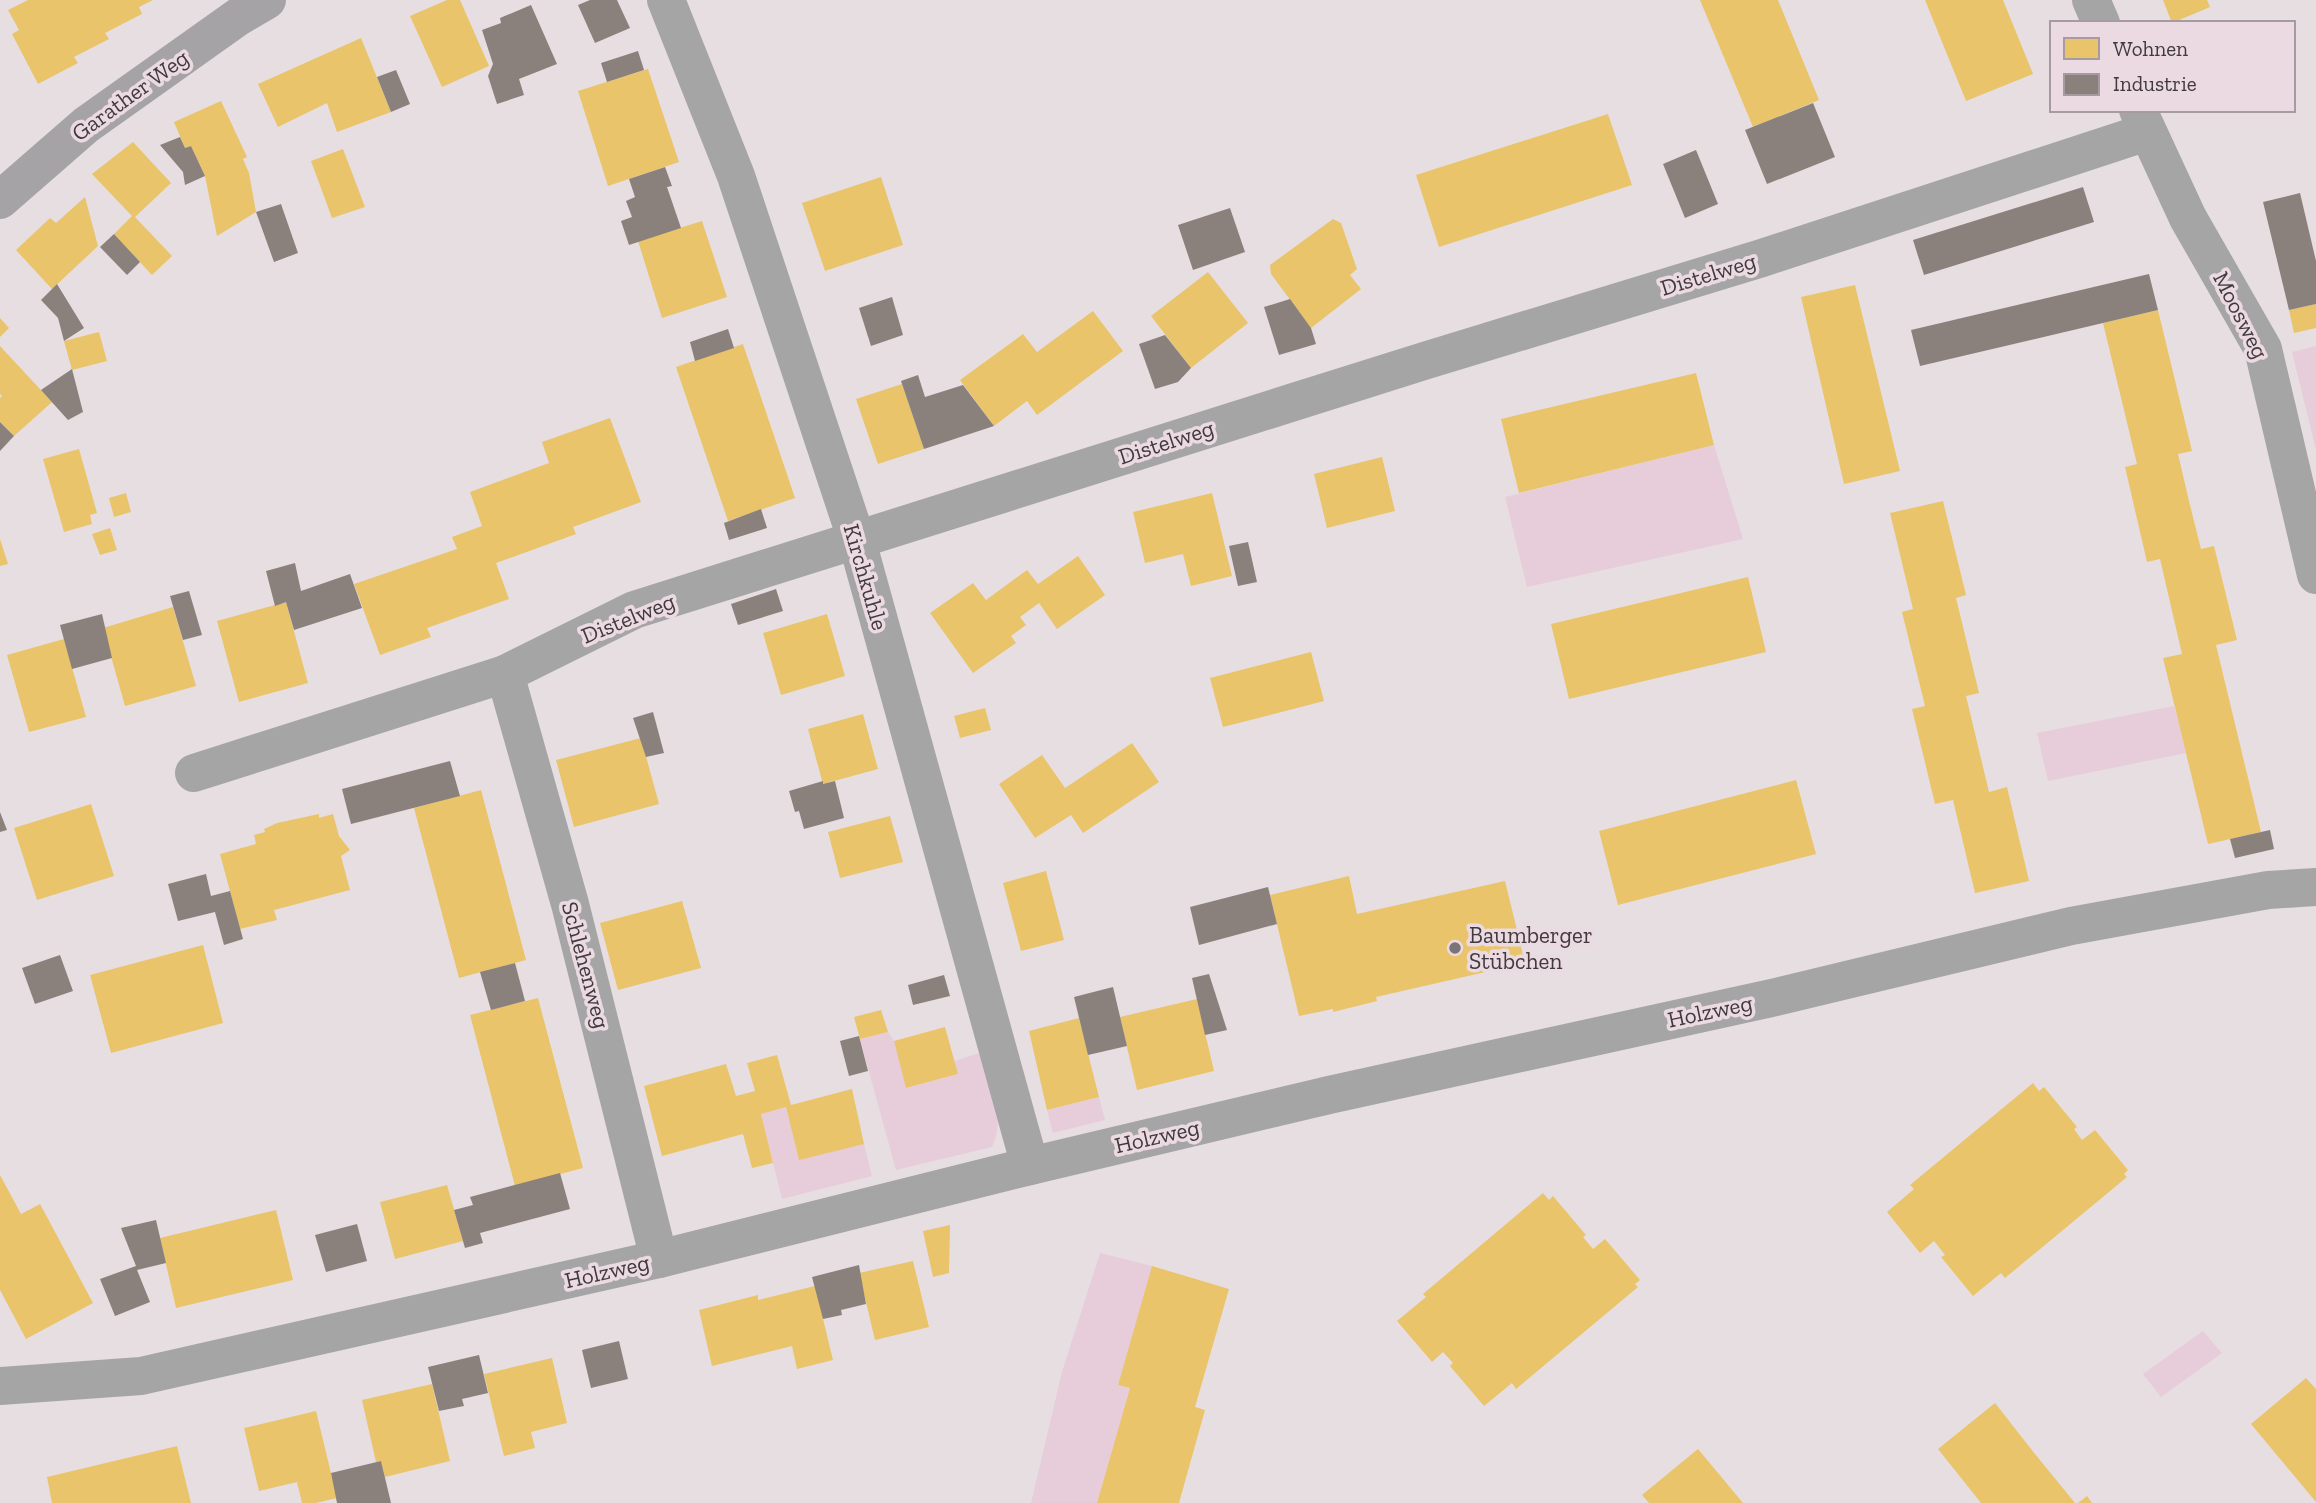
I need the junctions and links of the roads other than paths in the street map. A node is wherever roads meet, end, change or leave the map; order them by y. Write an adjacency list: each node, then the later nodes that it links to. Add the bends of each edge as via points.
1 (267, 0): 6 (street, Garather Weg, via 86,125)
2 (666, 0): 7 (street, Kirchkuhle, via 736,176)
3 (2091, 0): 4 (street)
4 (2100, 21)
5 (2142, 121): 7 (street, Distelweg, via 1774,254); 8 (street, Moosweg, via 2188,218 2263,349)
6 (0, 200)
7 (857, 541): 9 (street, Distelweg, via 634,610); 12 (street, Kirchkuhle)
8 (2316, 575)
9 (505, 674): 10 (street, Distelweg); 13 (street, Schlehenweg, via 570,904)
10 (194, 774)
11 (2316, 887): 12 (street, Holzweg, via 2268,890 2071,926)
12 (1030, 1166): 13 (street, Holzweg)
13 (659, 1259): 14 (street, Holzweg, via 141,1376)
14 (0, 1386)

